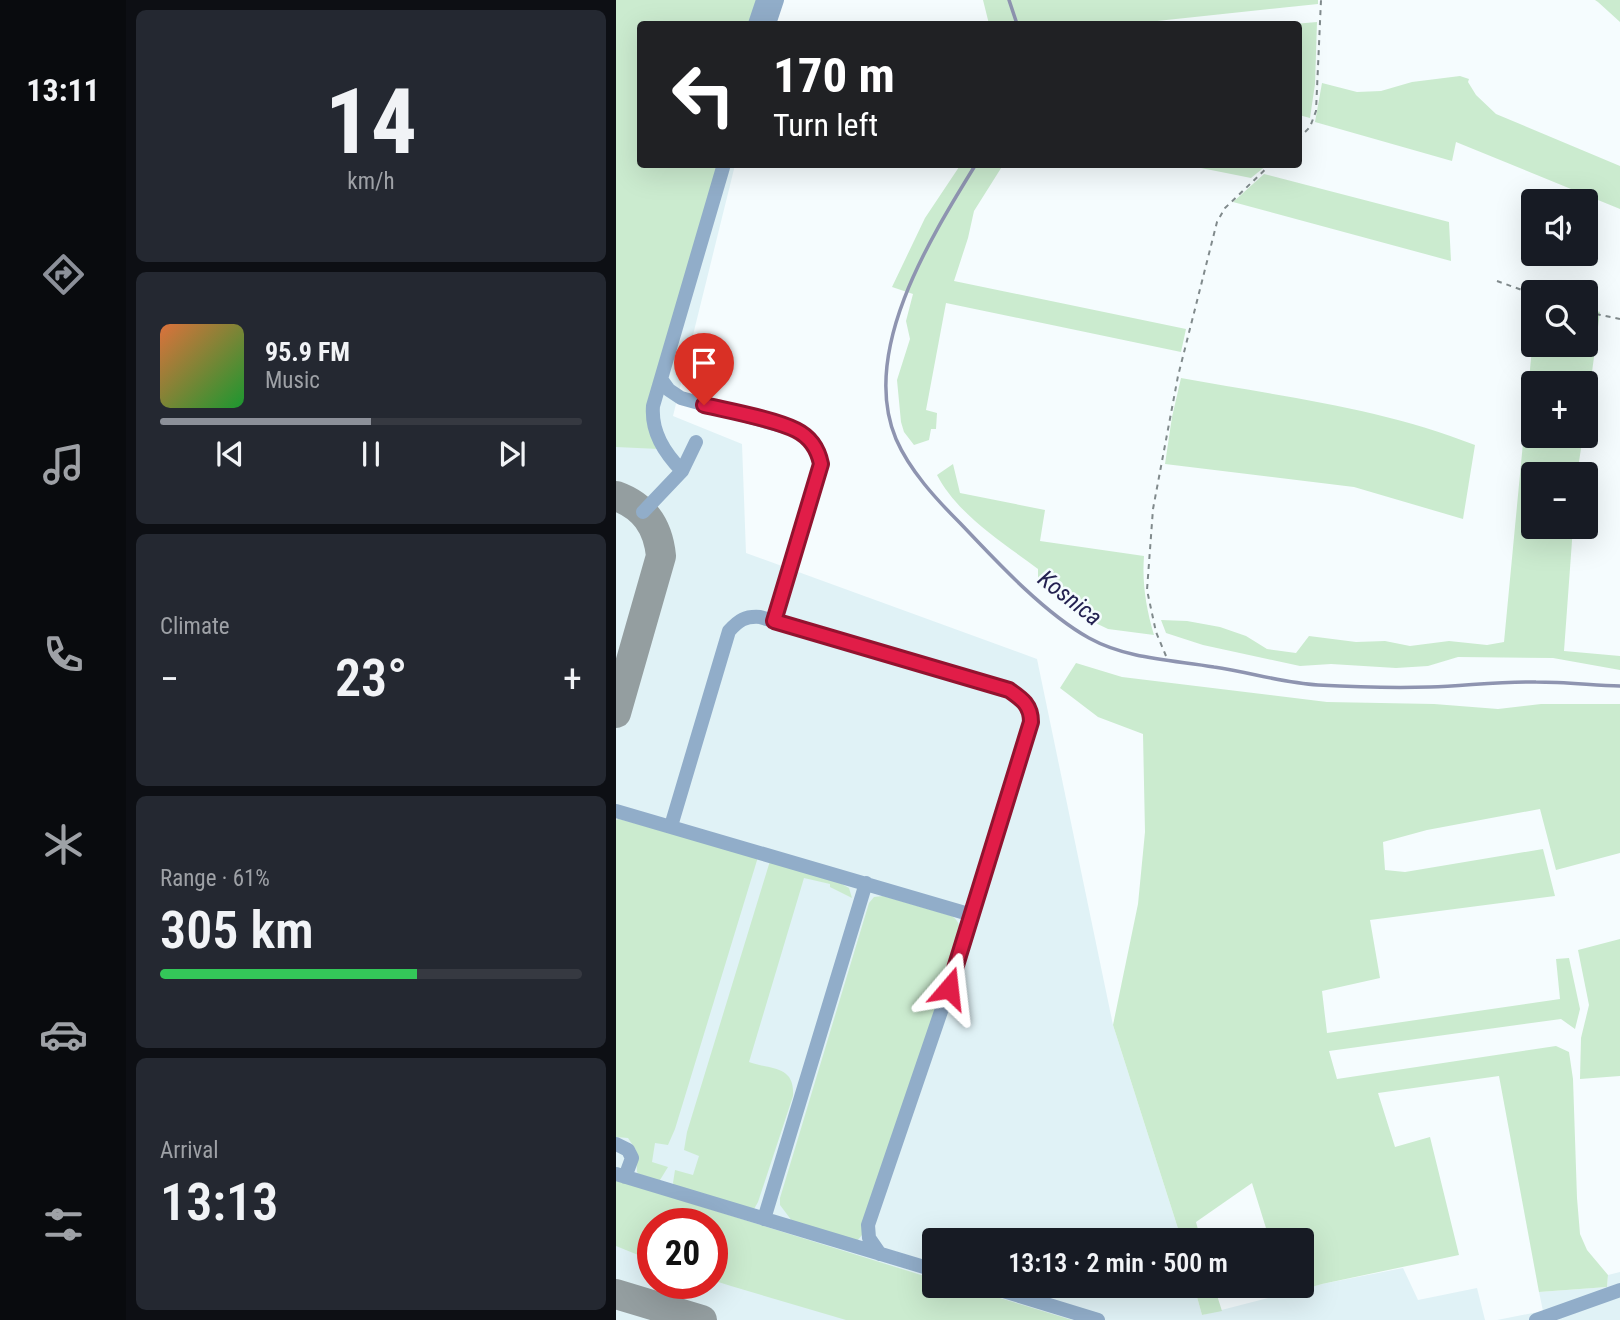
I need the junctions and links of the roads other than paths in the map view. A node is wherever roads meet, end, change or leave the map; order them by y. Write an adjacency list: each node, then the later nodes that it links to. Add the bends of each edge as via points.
1 (763, 0): 3 (lane)
2 (776, 0): 4 (lane)
3 (756, 21)
4 (770, 21)
5 (723, 168): 6 (lane)
6 (661, 379): 8 (lane, via 652,420 655,433); 10 (lane, via 681,398 796,430 818,451 821,464)
7 (696, 442): 8 (lane)
8 (682, 471): 9 (lane)
9 (643, 512)
10 (774, 621): 12 (lane, via 748,616 729,631); 14 (lane, via 1009,690 1027,704 1031,722)
11 (616, 811): 12 (lane)
12 (671, 826): 13 (lane)
13 (866, 883): 14 (lane); 17 (lane)
14 (972, 915): 18 (lane, via 869,1225 869,1238)
15 (616, 1144): 16 (lane, via 632,1158)
16 (621, 1175): 17 (lane)
17 (764, 1219): 18 (lane)
18 (880, 1254): 19 (lane)
19 (922, 1266)
20 (1620, 1290): 23 (lane)
21 (1026, 1298): 22 (lane)
22 (1098, 1320)
23 (1536, 1320)

